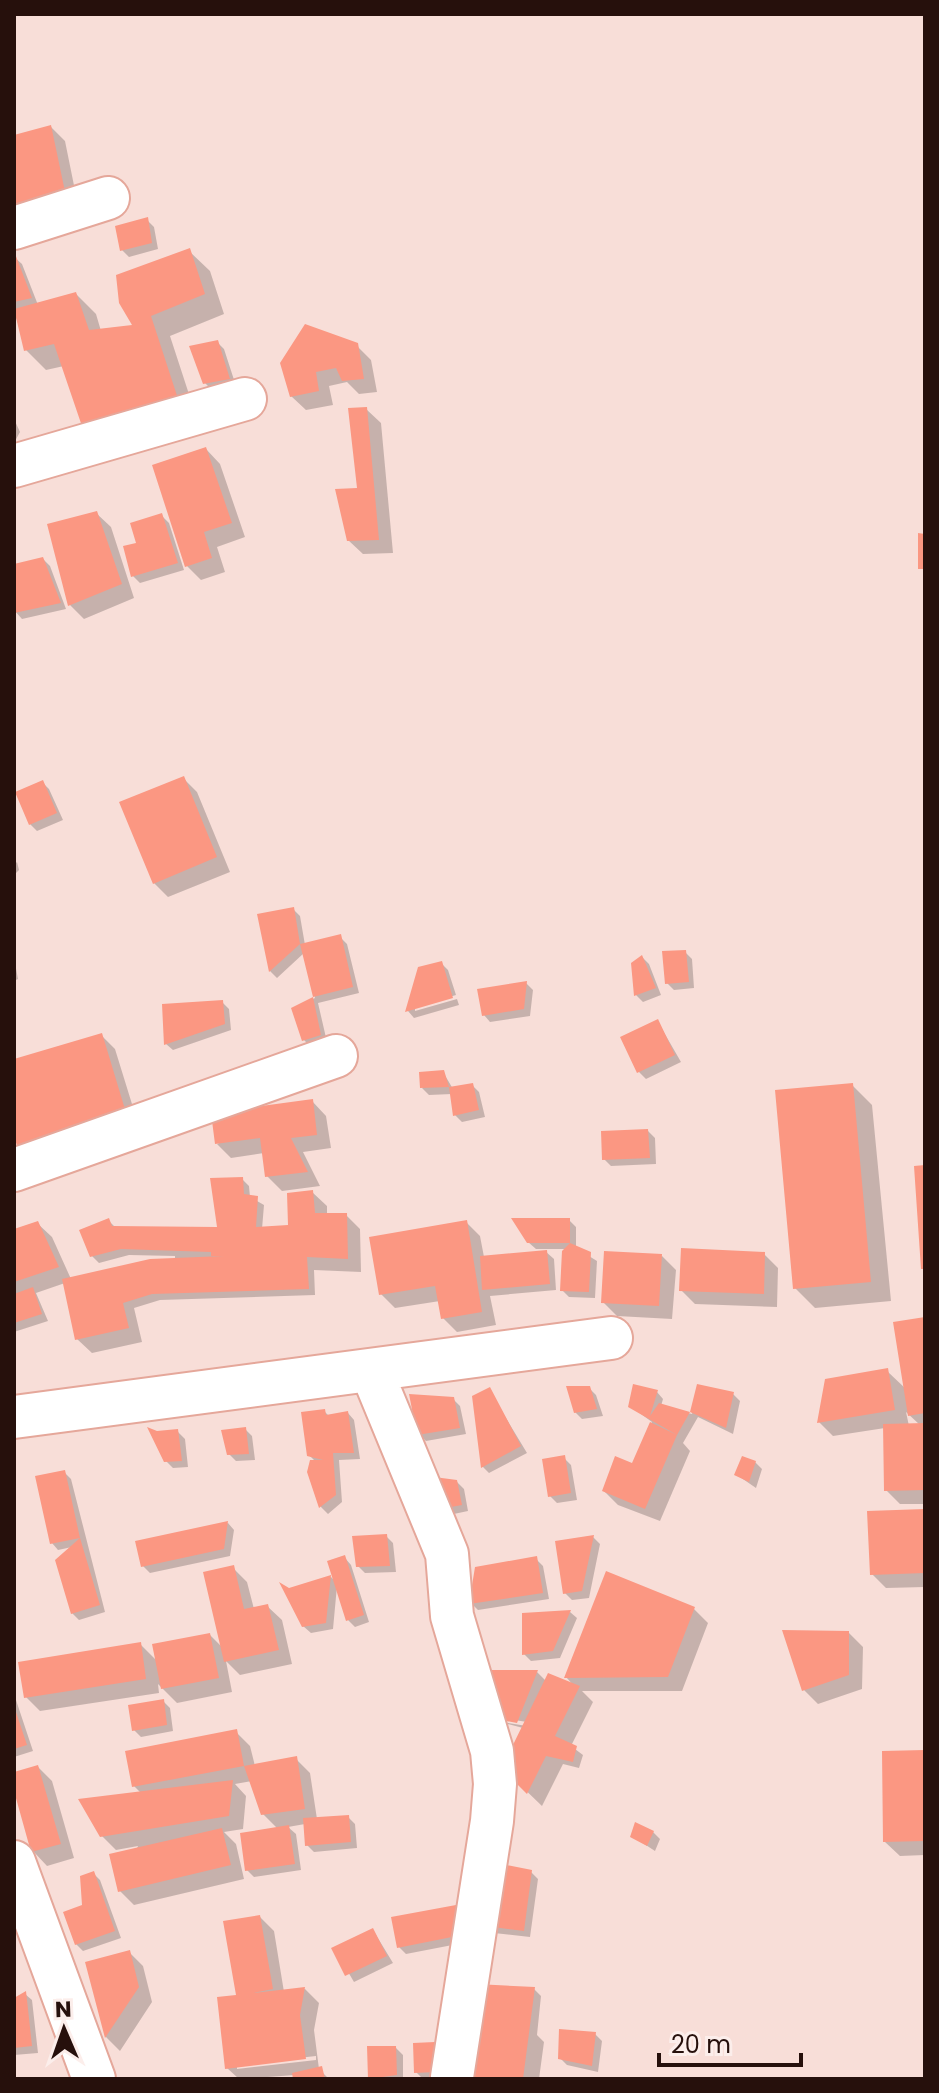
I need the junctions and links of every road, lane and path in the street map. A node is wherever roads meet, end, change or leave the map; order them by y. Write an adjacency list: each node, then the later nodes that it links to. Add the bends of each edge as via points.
1 (108, 198): 2 (street)
2 (14, 228)
3 (245, 399): 4 (street)
4 (14, 466)
5 (336, 1056): 6 (street)
6 (14, 1170)
7 (611, 1338): 8 (street)
8 (371, 1370): 9 (street); 11 (street, via 447,1554 452,1616 492,1751 492,1821)
9 (14, 1417)
10 (14, 1862): 12 (street)
11 (452, 2077)
12 (94, 2079)

